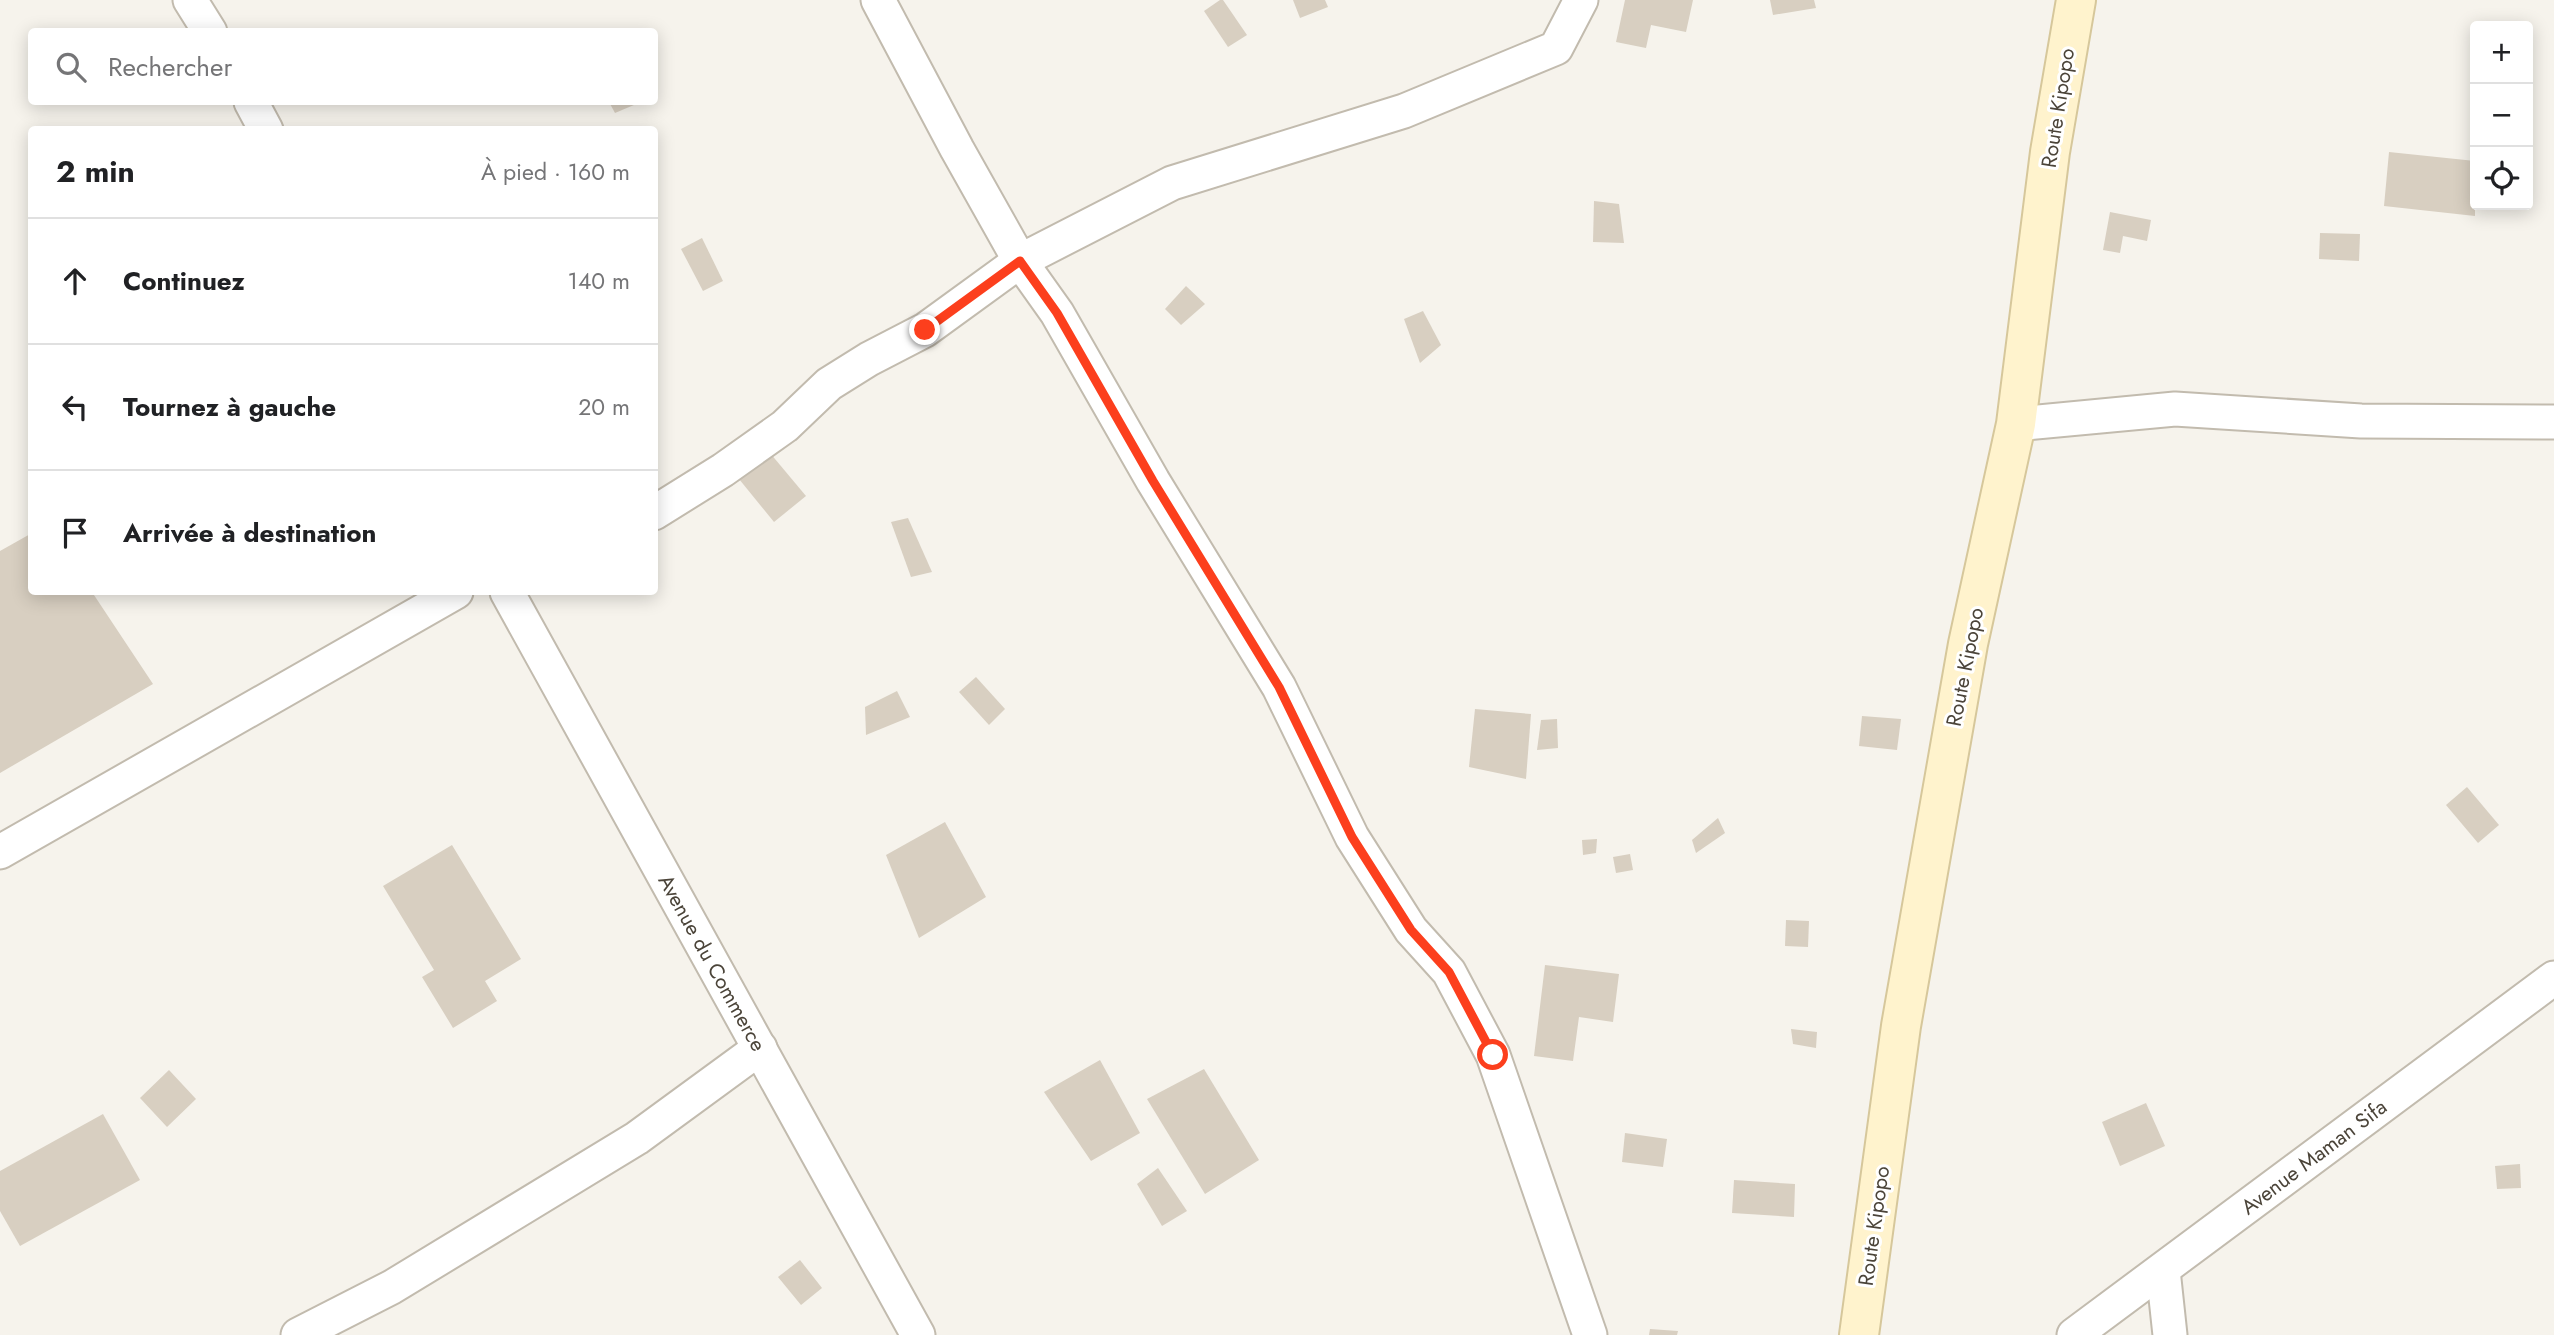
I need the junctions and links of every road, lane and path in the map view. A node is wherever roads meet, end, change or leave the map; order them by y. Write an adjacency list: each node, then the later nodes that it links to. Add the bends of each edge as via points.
1 (190, 0): 5 (street)
2 (878, 0): 8 (street)
3 (1581, 0): 8 (street, via 1556,48 1404,111 1172,183)
4 (2076, 0): 10 (main road, Route Kipopo, via 2050,152)
5 (208, 28)
6 (253, 105): 7 (street)
7 (265, 126)
8 (1020, 261): 11 (street, via 925,330 829,384 785,426); 20 (street, via 1057,313 1279,687 1352,837 1411,930 1449,972 1487,1043)
9 (2554, 422): 10 (street, via 2361,421 2175,409)
10 (2015, 424): 21 (main road, Route Kipopo, via 1968,644 1901,1026)
11 (658, 511)
12 (451, 595): 14 (street)
13 (509, 595): 16 (street, Avenue du Commerce)
14 (0, 852)
15 (2554, 978): 17 (street, Avenue Maman Sifa)
16 (760, 1048): 18 (street, via 637,1138 392,1287); 19 (street, Avenue du Commerce)
17 (2163, 1270): 22 (street, Avenue Maman Sifa); 23 (street)
18 (298, 1335)
19 (918, 1335)
20 (1590, 1335)
21 (1859, 1335)
22 (2074, 1335)
23 (2169, 1335)

